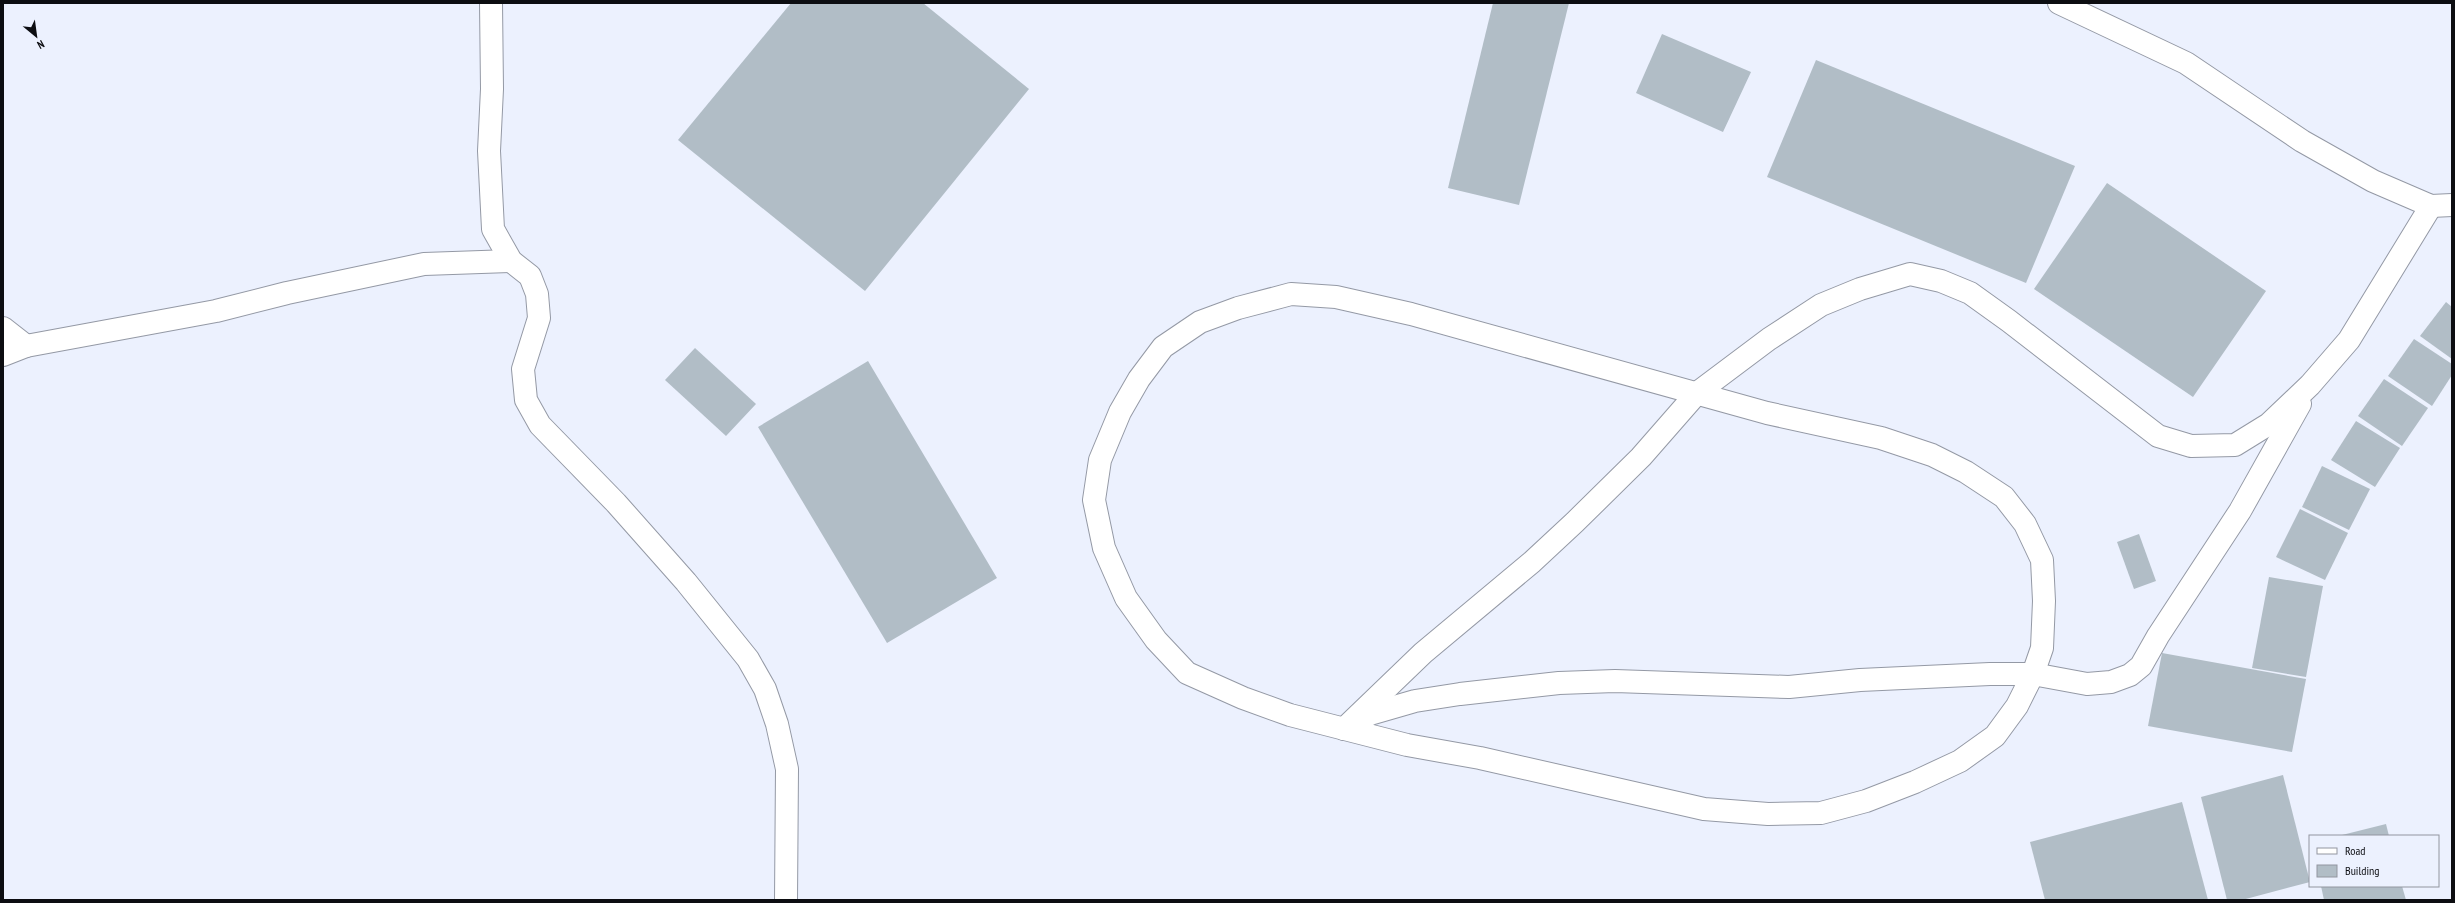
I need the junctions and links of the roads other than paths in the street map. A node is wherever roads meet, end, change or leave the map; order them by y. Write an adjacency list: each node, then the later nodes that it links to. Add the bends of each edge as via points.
1 (491, 3): 4 (street, via 491,208 494,229)
2 (2059, 3): 3 (street, via 2186,63 2302,141 2373,181)
3 (2442, 206): 8 (street, via 2349,340)
4 (511, 261): 6 (street, via 424,264 287,292 208,312); 12 (street, via 530,276 537,294 539,318 523,369 526,400 537,418 686,582 748,659 765,689 777,724 787,769)
5 (3, 328): 6 (street)
6 (26, 346): 7 (street)
7 (3, 354)
8 (2310, 385): 9 (street, via 2269,424 2235,445 2191,446 2158,436 2063,361 1970,293 1942,281 1910,274 1860,289 1821,305); 10 (street, via 2240,511 2140,666 2130,675 2112,682 2093,684)
9 (1697, 393): 10 (street, via 1767,413 1888,440 1932,455 1966,472 2004,497 2025,524 2042,560 2042,648); 11 (street, via 1641,457 1575,522 1532,562 1423,653); 11 (street, via 1411,314 1336,297 1290,294 1238,308 1200,322 1163,347 1139,379 1120,412 1100,460 1094,500 1104,548 1126,598 1156,640 1187,673 1242,698 1290,715)
10 (2033, 674): 11 (street, via 1924,677 1789,687 1630,681 1559,683 1415,701 1370,714); 11 (street, via 2017,706 1995,736 1960,761 1866,801 1821,813 1768,814 1704,809)
11 (1344, 729)
12 (786, 900)

